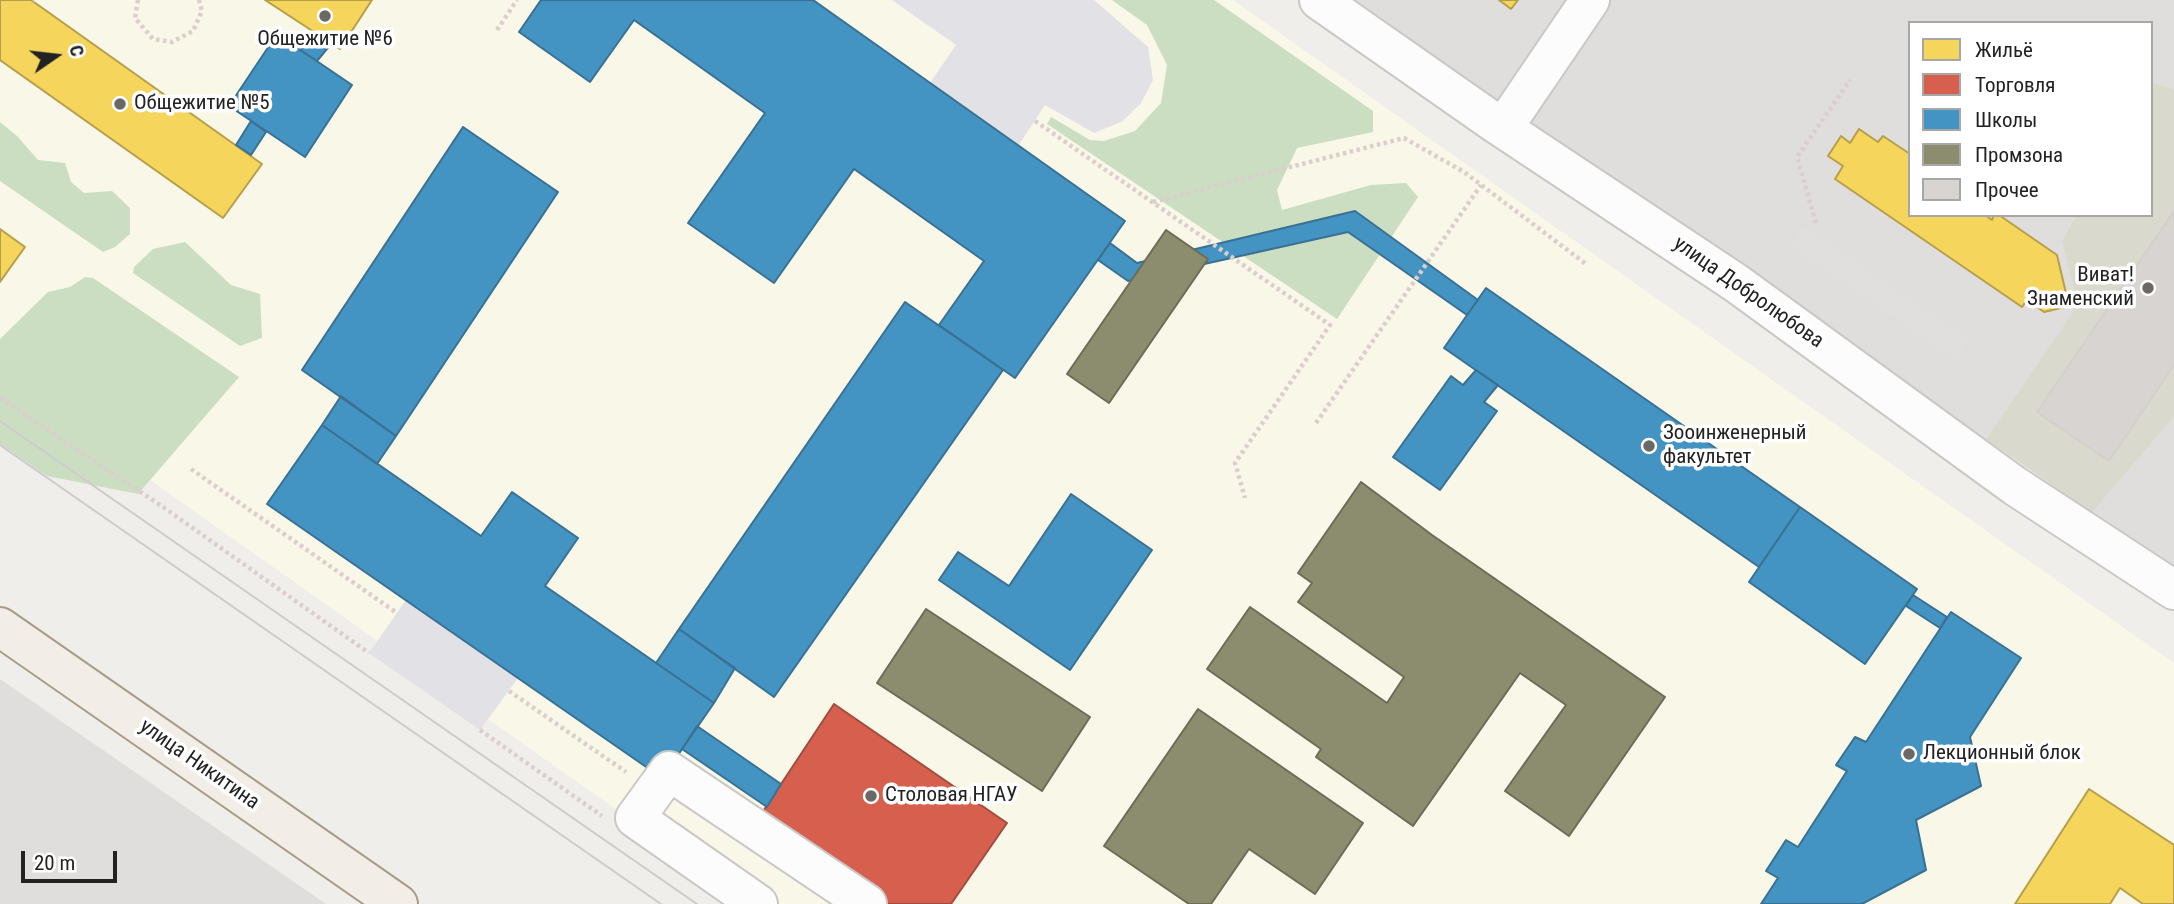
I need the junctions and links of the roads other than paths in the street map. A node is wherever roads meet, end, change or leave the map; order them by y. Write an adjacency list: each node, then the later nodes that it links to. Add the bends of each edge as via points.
1 (1319, 0): 3 (street, улица Добролюбова)
2 (1590, 0): 3 (street)
3 (1503, 128): 4 (street, улица Добролюбова, via 1736,283 2015,486)
4 (2174, 590)
5 (0, 627): 6 (main road, улица Никитина)
6 (398, 904)
7 (758, 904): 8 (street, via 635,818 669,771)
8 (867, 904)

